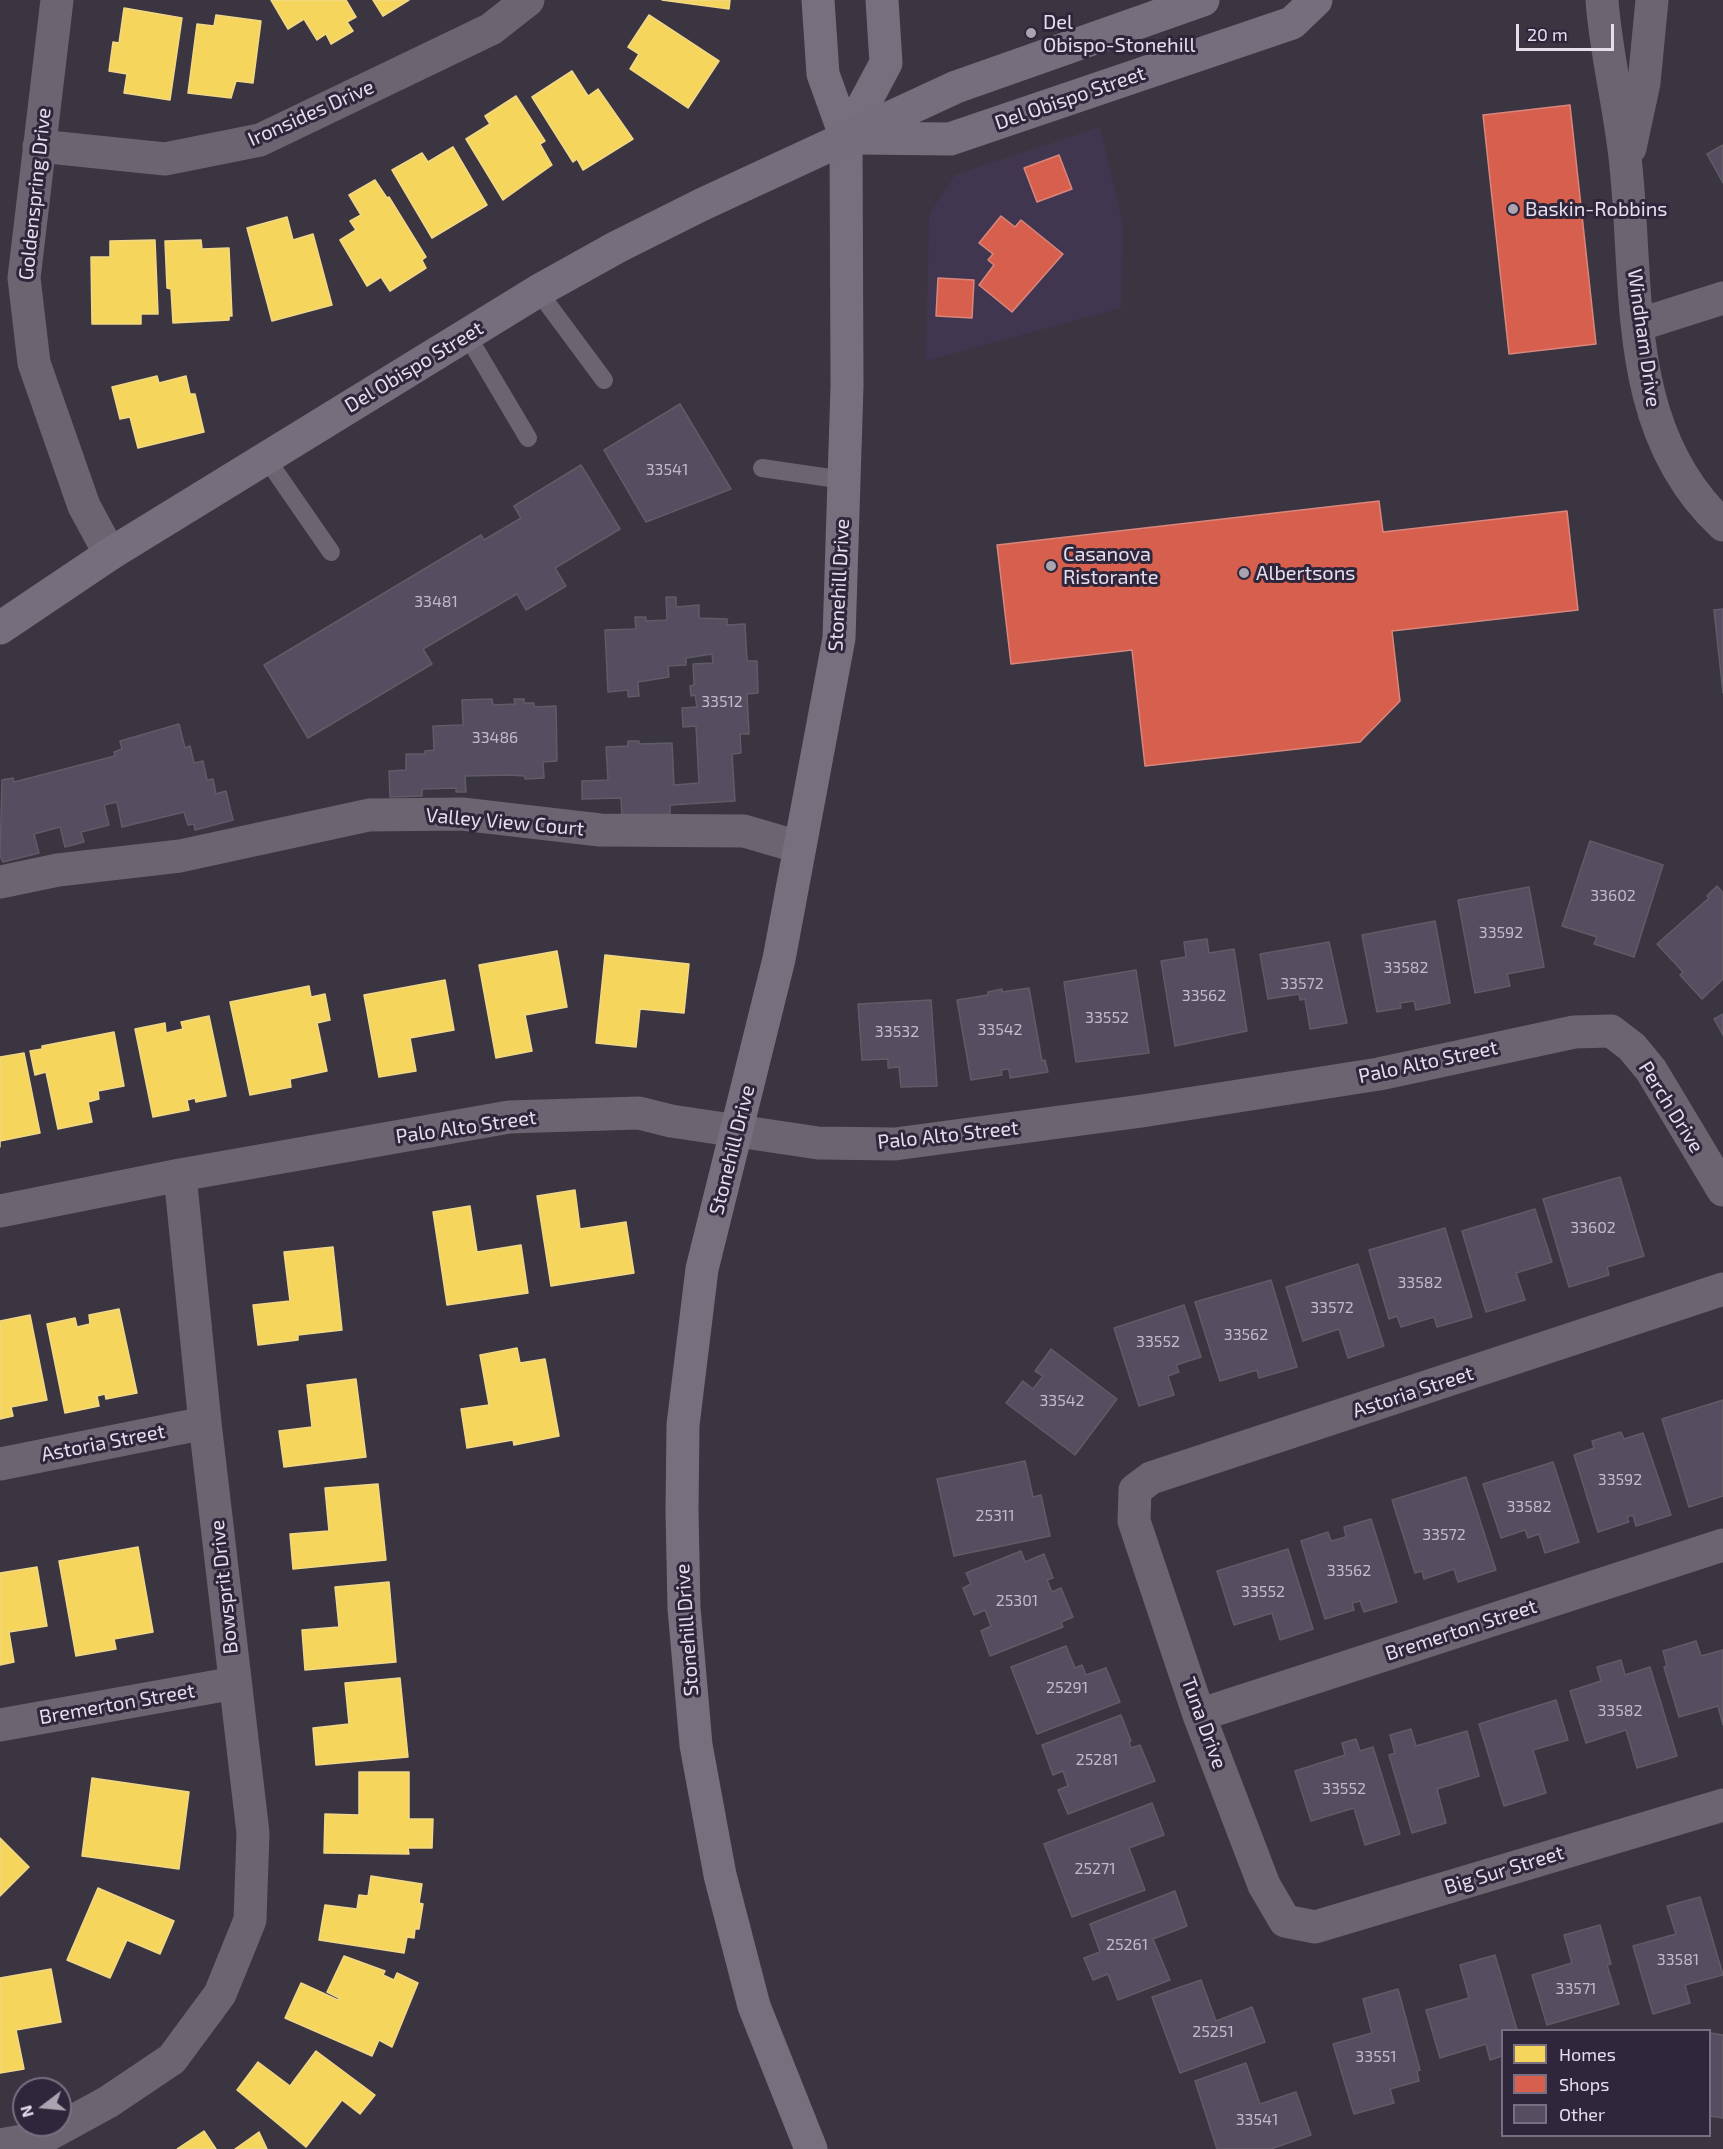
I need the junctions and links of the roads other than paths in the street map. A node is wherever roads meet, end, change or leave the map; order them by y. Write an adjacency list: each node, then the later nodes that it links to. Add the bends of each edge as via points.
1 (57, 0): 10 (street, Goldenspring Drive)
2 (528, 0): 10 (street, Ironsides Drive, via 491,29 260,140 165,159)
3 (818, 0): 9 (main road, Stonehill Drive, via 823,74)
4 (882, 0): 9 (main road, Stonehill Drive, via 886,63)
5 (1203, 0): 9 (main road, Del Obispo Street, via 956,87)
6 (1316, 0): 9 (main road, Del Obispo Street, via 1292,23 950,139)
7 (1602, 0): 11 (street, Windham Drive, via 1605,47)
8 (1652, 0): 11 (street, Windham Drive, via 1644,83)
9 (846, 138): 12 (main road, Del Obispo Street, via 703,204); 20 (main road, Stonehill Drive)
10 (39, 146): 23 (street, Goldenspring Drive, via 24,278 34,363 84,506)
11 (1626, 165): 14 (street, Windham Drive)
12 (538, 291): 15 (main road, Del Obispo Street); 16 (lane)
13 (1723, 298): 14 (street)
14 (1638, 325): 21 (street, Windham Drive, via 1657,428 1676,468 1702,506)
15 (467, 335): 17 (lane); 18 (main road, Del Obispo Street)
16 (604, 380)
17 (528, 438)
18 (266, 458): 22 (lane); 23 (main road, Del Obispo Street)
19 (762, 468): 20 (lane)
20 (844, 480): 25 (main road, Stonehill Drive, via 839,638)
21 (1723, 525)
22 (331, 552)
23 (110, 554): 24 (main road, Del Obispo Street)
24 (0, 628)
25 (799, 847): 26 (street, Valley View Court, via 744,831 600,830 462,814 369,815 180,856 58,870); 28 (main road, Stonehill Drive, via 779,958)
26 (0, 882)
27 (1611, 1031): 28 (street, Palo Alto Street, via 1574,1032 1379,1074 895,1144 818,1143); 30 (street, Perch Drive, via 1632,1047 1651,1070)
28 (738, 1130): 29 (street, Palo Alto Street, via 639,1113 510,1117); 43 (main road, Stonehill Drive, via 702,1269 683,1425 684,1608 696,1745 720,1875 754,2006)
29 (180, 1175): 31 (street, Palo Alto Street); 33 (street, Bowsprit Drive)
30 (1723, 1190)
31 (0, 1211)
32 (1723, 1289): 35 (street, Astoria Street, via 1151,1478 1135,1490)
33 (206, 1423): 34 (street, Astoria Street); 37 (street, Bowsprit Drive)
34 (0, 1464)
35 (1134, 1521): 38 (street, Tuna Drive)
36 (1723, 1545): 38 (street, Bremerton Street)
37 (235, 1683): 39 (street, Bremerton Street); 42 (street, Bowsprit Drive, via 253,1833 250,1920 220,1994 172,2059 108,2102 44,2137)
38 (1199, 1715): 41 (street, Tuna Drive, via 1264,1885)
39 (0, 1725)
40 (1723, 1805): 41 (street, Big Sur Street, via 1315,1927)
41 (1285, 1921)
42 (0, 2145)
43 (811, 2149)

